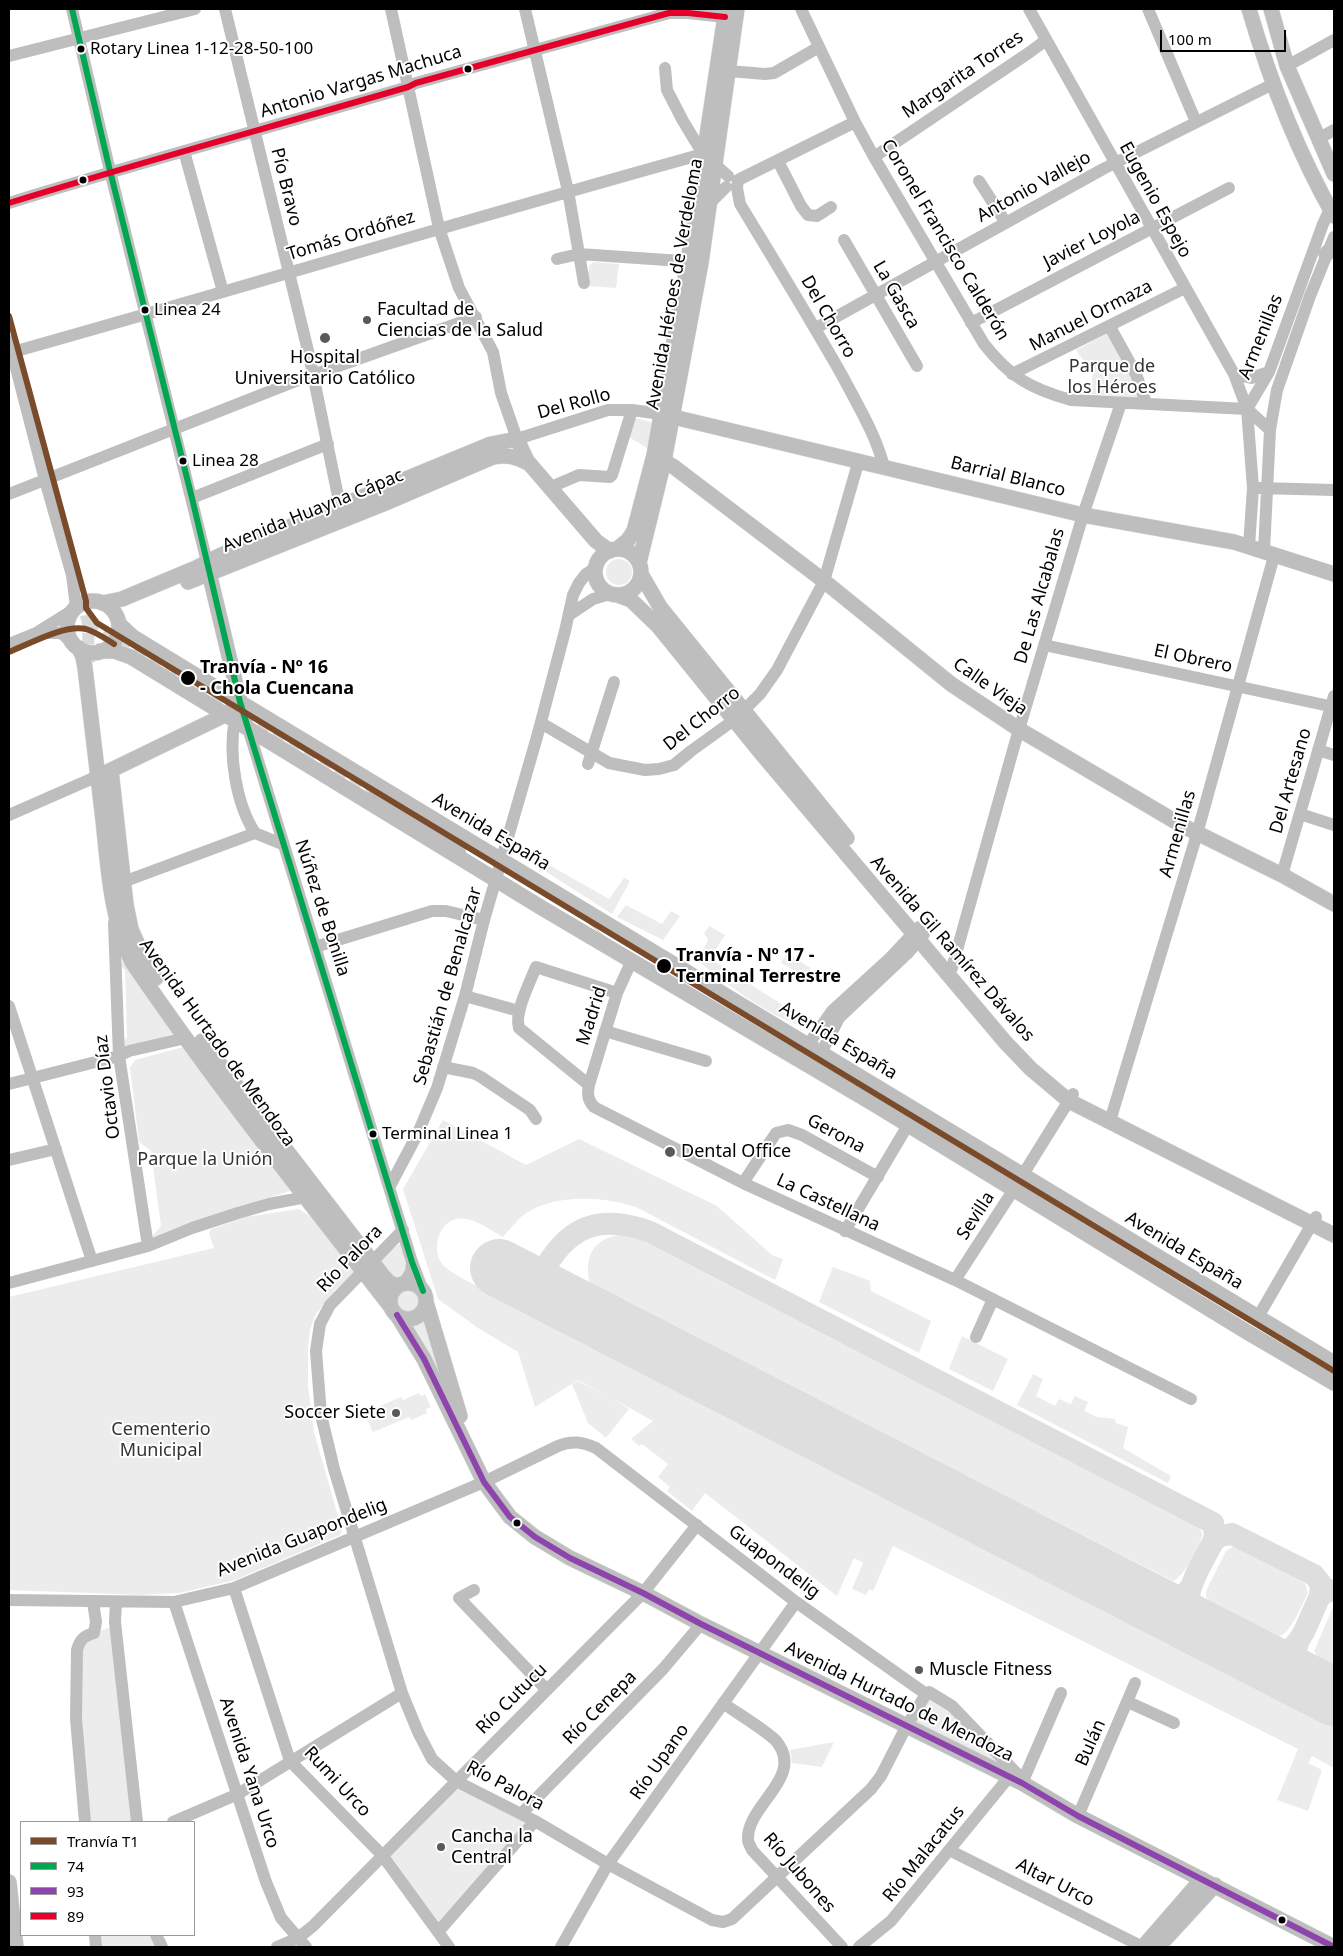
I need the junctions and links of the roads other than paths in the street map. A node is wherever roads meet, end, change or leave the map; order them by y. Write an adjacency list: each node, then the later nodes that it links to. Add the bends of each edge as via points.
1 (72, 9): 12 (street)
2 (195, 9): 12 (street)
3 (225, 9): 26 (street, Pío Bravo)
4 (391, 9): 22 (street)
5 (525, 9): 16 (street)
6 (801, 9): 15 (street, Coronel Francisco Calderón)
7 (1029, 9): 13 (street, Eugenio Espejo)
8 (1148, 9): 24 (street)
9 (1248, 9): 21 (main road)
10 (1271, 9): 18 (main road)
11 (729, 12): 16 (street, Antonio Vargas Machuca, via 669,13); 20 (main road, Avenida Héroes de Verdeloma); 30 (main road, Avenida Héroes de Verdeloma)
12 (78, 38): 17 (street); 33 (street)
13 (1046, 40): 29 (street, Margarita Torres); 32 (street, Eugenio Espejo)
14 (1334, 40): 18 (street)
15 (819, 47): 20 (street, via 774,73); 23 (street, Coronel Francisco Calderón)
16 (535, 50): 22 (street, Antonio Vargas Machuca); 38 (street)
17 (9, 56)
18 (1287, 66): 27 (main road)
19 (665, 68): 30 (street, Del Chorro, via 667,90 682,121)
20 (729, 71): 30 (main road, Avenida Héroes de Verdeloma)
21 (1273, 84): 24 (street, Antonio Vallejo); 42 (main road, via 1306,163)
22 (408, 87): 26 (street, Antonio Vargas Machuca); 44 (street)
23 (855, 122): 29 (street, Coronel Francisco Calderón); 31 (street)
24 (1196, 122): 32 (street, Antonio Vallejo)
25 (1334, 130): 27 (street)
26 (255, 132): 28 (street, Antonio Vargas Machuca); 53 (street, Pío Bravo)
27 (1318, 139): 34 (main road)
28 (184, 151): 33 (street, Antonio Vargas Machuca); 56 (street)
29 (874, 156): 52 (street, Coronel Francisco Calderón)
30 (709, 158): 36 (street, Del Chorro); 38 (street, Tomás Ordóñez); 40 (main road, Avenida Héroes de Verdeloma); 51 (main road, Avenida Héroes de Verdeloma)
31 (778, 161): 36 (street); 41 (street, via 808,215 817,216)
32 (1116, 163): 43 (street, Antonio Vallejo); 45 (street, Eugenio Espejo)
33 (110, 171): 39 (street, Antonio Vargas Machuca); 58 (street)
34 (1334, 174)
35 (980, 181): 43 (street)
36 (732, 183): 40 (street); 62 (street, Del Chorro, via 740,204)
37 (1228, 188): 45 (street, Javier Loyola)
38 (568, 191): 44 (street, Tomás Ordóñez); 49 (street)
39 (9, 202)
40 (709, 204): 51 (main road, Avenida Héroes de Verdeloma)
41 (831, 207)
42 (1333, 210): 65 (street, Armenillas)
43 (1006, 224): 52 (street, Antonio Vallejo)
44 (439, 228): 53 (street, Tomás Ordóñez); 59 (street, via 459,288)
45 (1151, 229): 55 (street, Eugenio Espejo); 60 (street, Javier Loyola)
46 (1334, 237): 48 (street, Armenillas)
47 (844, 240): 57 (street, La Gasca)
48 (1330, 251): 75 (street, Armenillas, via 1277,390)
49 (579, 254): 50 (street); 51 (street); 54 (street)
50 (557, 259)
51 (694, 262): 73 (main road, Avenida Héroes de Verdeloma)
52 (936, 262): 57 (street, Antonio Vallejo); 60 (street, Coronel Francisco Calderón)
53 (289, 274): 56 (street, Tomás Ordóñez); 68 (street, Pío Bravo)
54 (584, 283)
55 (1185, 288): 61 (street, Manuel Ormaza); 67 (street, Eugenio Espejo)
56 (223, 292): 58 (street, Tomás Ordóñez)
57 (876, 295): 62 (street, Antonio Vallejo); 64 (street, La Gasca)
58 (147, 314): 63 (street, Tomás Ordóñez); 74 (street)
59 (476, 317): 68 (street); 76 (street, via 493,352)
60 (971, 323): 66 (street, Coronel Francisco Calderón, via 998,361)
61 (1110, 327): 66 (street, Manuel Ormaza); 70 (street, via 1136,374)
62 (816, 328): 81 (street, Del Chorro, via 868,423)
63 (10, 348): 82 (street)
64 (917, 366)
65 (1269, 372): 67 (street, via 1251,378); 71 (street, Armenillas)
66 (1012, 374): 69 (street, Coronel Francisco Calderón, via 1043,392 1071,400)
67 (1234, 374): 71 (street, Eugenio Espejo)
68 (312, 375): 74 (street); 77 (street, Pío Bravo)
69 (1122, 403): 70 (street, Coronel Francisco Calderón); 91 (street, De Las Alcabalas)
70 (1146, 403): 71 (street, Coronel Francisco Calderón)
71 (1247, 409): 75 (street); 84 (street)
72 (632, 410): 73 (street, Del Rollo); 76 (street, Del Rollo, via 608,410); 83 (street, via 610,477 579,475)
73 (666, 416): 78 (main road, Avenida Héroes de Verdeloma); 79 (main road, Barrial Blanco)
74 (174, 429): 82 (street); 89 (street)
75 (1270, 430): 85 (street, Armenillas)
76 (510, 440): 80 (main road, Avenida Gil Ramírez Dávalos); 88 (main road, Avenida Huayna Cápac, via 491,444)
77 (328, 444): 89 (street); 90 (street, Pío Bravo)
78 (659, 458): 94 (main road, Avenida Héroes de Verdeloma, via 634,531); 98 (main road, Avenida Héroes de Verdeloma); 100 (main road, Calle Vieja)
79 (859, 460): 81 (main road, Barrial Blanco); 100 (street, Del Chorro)
80 (528, 463): 83 (main road, Avenida Gil Ramírez Dávalos); 88 (main road, Avenida Huayna Cápac, via 503,455)
81 (884, 467): 91 (main road, Barrial Blanco)
82 (45, 480): 87 (street); 103 (street, via 72,575)
83 (551, 487): 92 (main road, Avenida Gil Ramírez Dávalos)
84 (1253, 488): 85 (street); 93 (street)
85 (1267, 488): 86 (street); 95 (street, Armenillas)
86 (1334, 490)
87 (9, 494)
88 (386, 495): 90 (main road, Avenida Huayna Cápac)
89 (192, 498): 97 (street)
90 (343, 513): 97 (main road, Avenida Huayna Cápac)
91 (1083, 515): 93 (main road, Barrial Blanco); 109 (street, De Las Alcabalas)
92 (577, 520): 94 (main road, Avenida Gil Ramírez Dávalos, via 596,541); 96 (main road, Avenida Gil Ramírez Dávalos)
93 (1249, 546): 95 (main road, Barrial Blanco)
94 (614, 550): 96 (main road, via 602,556); 98 (main road, Avenida Gil Ramírez Dávalos, via 633,555)
95 (1269, 553): 99 (main road, Barrial Blanco); 112 (street, Armenillas)
96 (596, 566): 101 (main road, Avenida Gil Ramírez Dávalos, via 595,574 600,586); 104 (street, Sebastián de Benalcazar, via 578,582)
97 (208, 568): 102 (main road, Avenida Huayna Cápac, via 196,568); 105 (main road, Avenida Huayna Cápac, via 124,608); 113 (main road, Núñez de Bonilla)
98 (640, 568): 101 (main road, via 636,587 631,592); 115 (main road, Avenida Gil Ramírez Dávalos, via 660,607)
99 (1334, 574)
100 (824, 581): 115 (street, Del Chorro, via 786,657 769,683); 118 (main road, Calle Vieja, via 951,684)
101 (614, 595): 104 (street, via 593,599); 115 (main road, Avenida Gil Ramírez Dávalos, via 631,600 649,616)
102 (102, 603): 103 (main road, via 86,602); 105 (main road)
103 (74, 609): 106 (street); 108 (main road, via 67,627)
104 (569, 615): 117 (street, Sebastián de Benalcazar)
105 (118, 621): 110 (main road, via 113,643); 113 (main road, Avenida España, via 133,637)
106 (36, 633): 107 (street); 108 (street, via 61,633)
107 (9, 644)
108 (76, 646): 110 (main road, via 88,652); 122 (main road, Avenida Hurtado de Mendoza, via 83,657)
109 (1044, 646): 112 (street, El Obrero); 118 (street, De Las Alcabalas)
110 (100, 651): 116 (main road, Avenida España, via 126,655)
111 (614, 682): 121 (street)
112 (1238, 687): 114 (street, El Obrero); 128 (street, Armenillas)
113 (234, 698): 116 (main road); 116 (street, Núñez de Bonilla); 130 (main road, Avenida España)
114 (1333, 703): 119 (street, Del Artesano)
115 (739, 716): 121 (street, Del Chorro, via 674,765 645,770); 137 (main road, Avenida Gil Ramírez Dávalos)
116 (236, 720): 122 (main road); 127 (street, via 232,744 236,776 245,811); 129 (street, Núñez de Bonilla); 132 (main road, Avenida España)
117 (541, 723): 121 (street, Del Chorro); 130 (street, Sebastián de Benalcazar)
118 (1020, 730): 128 (main road, Calle Vieja); 140 (street, De Las Alcabalas)
119 (1318, 750): 120 (street); 124 (street, Del Artesano)
120 (1334, 755)
121 (590, 758)
122 (104, 773): 125 (street); 133 (main road, Avenida Hurtado de Mendoza); 134 (main road, Avenida Hurtado de Mendoza, via 108,870)
123 (374, 795): 132 (street, Avenida España, via 438,834)
124 (1300, 814): 126 (street); 131 (street, Del Artesano)
125 (9, 815)
126 (1334, 825)
127 (255, 833): 129 (street); 133 (street)
128 (1197, 834): 131 (main road, Calle Vieja); 155 (street, Armenillas)
129 (282, 844): 138 (street, Núñez de Bonilla)
130 (502, 861): 132 (street, Sebastián de Benalcazar); 147 (main road, Avenida España)
131 (1282, 875): 135 (main road, Calle Vieja)
132 (491, 876): 136 (street, Sebastián de Benalcazar); 139 (main road, Avenida España)
133 (123, 882): 146 (main road, Avenida Hurtado de Mendoza, via 131,929 138,947)
134 (114, 898): 146 (main road, Avenida Hurtado de Mendoza, via 120,931 132,962); 148 (street, Octavio Díaz)
135 (1334, 904)
136 (484, 920): 138 (street, via 432,911); 142 (street, Sebastián de Benalcazar)
137 (919, 933): 140 (main road, Avenida Gil Ramírez Dávalos); 147 (street, via 832,1011)
138 (315, 946): 163 (street, Núñez de Bonilla)
139 (632, 960): 141 (street, Madrid); 157 (main road, Avenida España)
140 (949, 970): 154 (main road, Avenida Gil Ramírez Dávalos, via 1034,1065)
141 (617, 993): 144 (street, via 536,967); 145 (street, Madrid)
142 (465, 996): 144 (street); 150 (street, Sebastián de Benalcazar)
143 (9, 1006): 151 (street)
144 (519, 1011): 153 (street, via 519,1028)
145 (605, 1031): 149 (street); 153 (street, Madrid)
146 (190, 1035): 148 (street, via 180,1043); 165 (main road, Avenida Hurtado de Mendoza); 174 (main road, Avenida Hurtado de Mendoza)
147 (815, 1049): 160 (main road, Avenida España)
148 (119, 1056): 151 (street); 171 (street, Octavio Díaz)
149 (706, 1061)
150 (443, 1067): 156 (street, via 481,1077 530,1110); 163 (street, Sebastián de Benalcazar, via 425,1118)
151 (32, 1078): 152 (street); 158 (street)
152 (9, 1084)
153 (589, 1085): 162 (street, La Castellana, via 587,1094 594,1107)
154 (1071, 1097): 155 (main road, Avenida Gil Ramírez Dávalos); 160 (street, Sevilla)
155 (1111, 1118): 166 (main road, Avenida Gil Ramírez Dávalos)
156 (536, 1119)
157 (908, 1125): 161 (street); 164 (main road, Avenida España)
158 (56, 1149): 159 (street); 172 (street)
159 (9, 1160)
160 (1022, 1175): 164 (street, Sevilla); 181 (main road, Avenida España)
161 (878, 1176): 162 (street, Gerona, via 788,1130 776,1133); 169 (street)
162 (743, 1183): 169 (street, La Castellana)
163 (390, 1186): 168 (street, Núñez de Bonilla)
164 (1014, 1189): 175 (street, Sevilla); 184 (main road, Avenida España)
165 (306, 1197): 171 (street, via 238,1213); 174 (main road, Avenida Hurtado de Mendoza)
166 (1314, 1221): 167 (main road, Avenida Gil Ramírez Dávalos); 170 (main road, Avenida Gil Ramírez Dávalos); 181 (street)
167 (1334, 1225)
168 (403, 1230): 173 (street, Núñez de Bonilla); 174 (street, Río Palora)
169 (845, 1231): 175 (street, La Castellana)
170 (1334, 1235)
171 (148, 1246): 172 (street)
172 (92, 1261): 176 (street)
173 (412, 1262): 177 (street, via 411,1272); 178 (street, Núñez de Bonilla)
174 (368, 1266): 177 (main road, Avenida Hurtado de Mendoza, via 387,1280); 180 (main road, Avenida Hurtado de Mendoza); 189 (street, Río Palora, via 323,1316 316,1352 321,1415)
175 (955, 1280): 179 (street, La Castellana)
176 (9, 1283)
177 (401, 1285): 178 (main road, via 414,1284); 180 (main road, via 391,1295)
178 (425, 1296): 180 (main road, via 423,1311 416,1317 406,1319); 186 (main road, Avenida Hurtado de Mendoza)
179 (993, 1299): 182 (street); 185 (street, La Castellana)
180 (394, 1311): 186 (main road, Avenida Hurtado de Mendoza, via 420,1352)
181 (1258, 1317): 183 (main road, Avenida España)
182 (976, 1338)
183 (1334, 1364)
184 (1334, 1383)
185 (1191, 1399)
186 (473, 1460): 187 (main road, Avenida Hurtado de Mendoza)
187 (484, 1482): 188 (street, Guapondelig, via 558,1446 578,1442 596,1448); 189 (street, Avenida Guapondelig); 192 (main road, Avenida Hurtado de Mendoza, via 510,1517 535,1537 570,1558)
188 (697, 1526): 192 (street, Río Cutucu); 197 (street, Guapondelig)
189 (355, 1536): 190 (street, Avenida Guapondelig); 204 (street, Río Palora)
190 (234, 1588): 196 (street, Avenida Guapondelig); 211 (street, Rumi Urco)
191 (474, 1590): 203 (street, via 459,1598)
192 (643, 1593): 200 (main road, Avenida Hurtado de Mendoza); 203 (street, Río Cutucu)
193 (9, 1600): 194 (street, Avenida Guapondelig)
194 (93, 1602): 195 (street, Avenida Guapondelig); 198 (street)
195 (116, 1602): 196 (street, Avenida Guapondelig); 199 (street)
196 (174, 1602): 214 (street, Avenida Yana Urco)
197 (796, 1602): 201 (street, Río Upano); 206 (street, Guapondelig)
198 (96, 1622): 199 (street); 217 (street, via 94,1633 80,1640 77,1650 76,1719)
199 (115, 1622): 218 (street)
200 (700, 1624): 201 (main road, Avenida Hurtado de Mendoza); 215 (street, Río Cenepa, via 662,1669)
201 (760, 1654): 208 (street, Río Upano); 210 (main road, Avenida Hurtado de Mendoza)
202 (1135, 1684): 207 (street, Bulán)
203 (546, 1689): 213 (street, Río Cutucu)
204 (402, 1693): 211 (street); 213 (street, Río Palora, via 432,1759)
205 (1061, 1693): 212 (street, Río Malacatus)
206 (926, 1694): 210 (street, Río Palora); 212 (street, Guapondelig, via 929,1692 952,1706)
207 (1128, 1702): 209 (street); 216 (street, Bulán)
208 (723, 1704): 223 (street, Río Upano); 224 (street, Río Jubones, via 776,1740 784,1758 780,1778 750,1826 748,1840 752,1850)
209 (1174, 1723)
210 (906, 1727): 212 (main road, Avenida Hurtado de Mendoza); 224 (street, Río Palora, via 871,1789)
211 (290, 1761): 214 (street); 222 (street, Rumi Urco)
212 (1018, 1780): 216 (main road, Avenida Hurtado de Mendoza); 221 (street, Río Malacatus)
213 (456, 1781): 215 (street, Río Palora); 222 (street, Río Cutucu)
214 (238, 1794): 219 (street); 228 (street, Avenida Yana Urco, via 266,1882 282,1918)
215 (521, 1814): 220 (street, Río Palora)
216 (1078, 1816): 226 (main road, Avenida Hurtado de Mendoza)
217 (85, 1821)
218 (137, 1821)
219 (175, 1821)
220 (535, 1822): 223 (street, Río Palora); 227 (street)
221 (950, 1851): 234 (street, Río Malacatus, via 891,1921); 235 (street, Altar Urco)
222 (382, 1855): 227 (street, Rumi Urco); 228 (street, Río Cutucu, via 313,1926)
223 (608, 1864): 224 (street, Río Palora, via 712,1920 723,1922 732,1919); 229 (street, Río Upano)
224 (776, 1878): 233 (street, Río Jubones)
225 (9, 1882): 230 (main road)
226 (1208, 1882): 235 (main road); 236 (main road); 237 (main road, Avenida Hurtado de Mendoza)
227 (438, 1932): 232 (street, Rumi Urco)
228 (302, 1943): 231 (street, Río Cutucu)
229 (564, 1946)
230 (16, 1947)
231 (277, 1947)
232 (449, 1947)
233 (842, 1947)
234 (859, 1947)
235 (1143, 1947)
236 (1158, 1947)
237 (1334, 1947)

